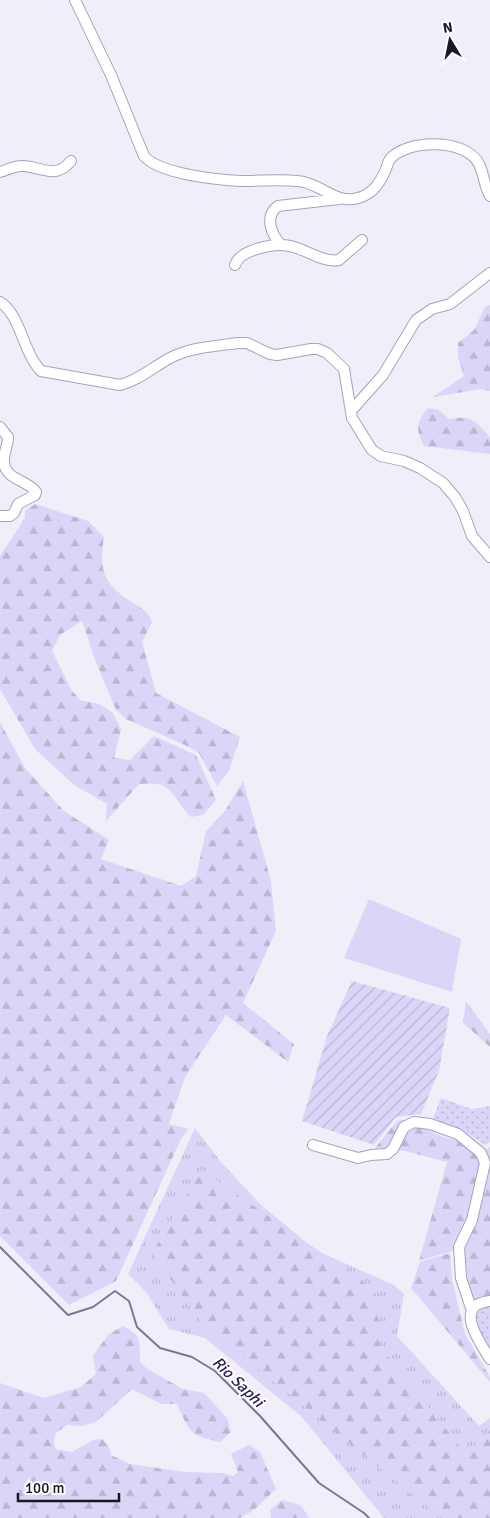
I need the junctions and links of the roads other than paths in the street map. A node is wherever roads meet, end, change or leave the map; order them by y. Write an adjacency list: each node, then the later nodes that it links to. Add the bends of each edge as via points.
1 (75, 0): 5 (street, via 149,162 176,173 239,181 300,181 320,187)
2 (71, 161): 3 (street, via 58,171 24,166)
3 (0, 172)
4 (490, 196): 5 (street, via 479,163 469,152 456,146 435,144 399,152 390,160 373,191 358,199)
5 (339, 199): 7 (street, via 278,206 270,218 274,235)
6 (362, 240): 7 (street, via 343,257 333,261)
7 (281, 245): 8 (street, via 245,253)
8 (235, 265)
9 (490, 273): 11 (street, via 450,304 432,309 416,320 383,375)
10 (0, 302): 11 (street, via 12,312 25,347 41,371 120,385 183,352 238,342 270,354 318,349 344,369)
11 (350, 411): 14 (street, via 372,450 380,456 420,468 443,483 463,511 472,536)
12 (0, 427): 13 (street, via 8,438 5,467 16,480 36,492 18,504 10,516)
13 (0, 516)
14 (490, 557)
15 (313, 1145): 17 (street, via 358,1158 387,1154 404,1127 414,1122 458,1134 481,1152 485,1164 472,1220 459,1247 461,1278)
16 (490, 1301): 17 (street, via 480,1303)
17 (472, 1311): 18 (street, via 472,1328)
18 (490, 1359)

